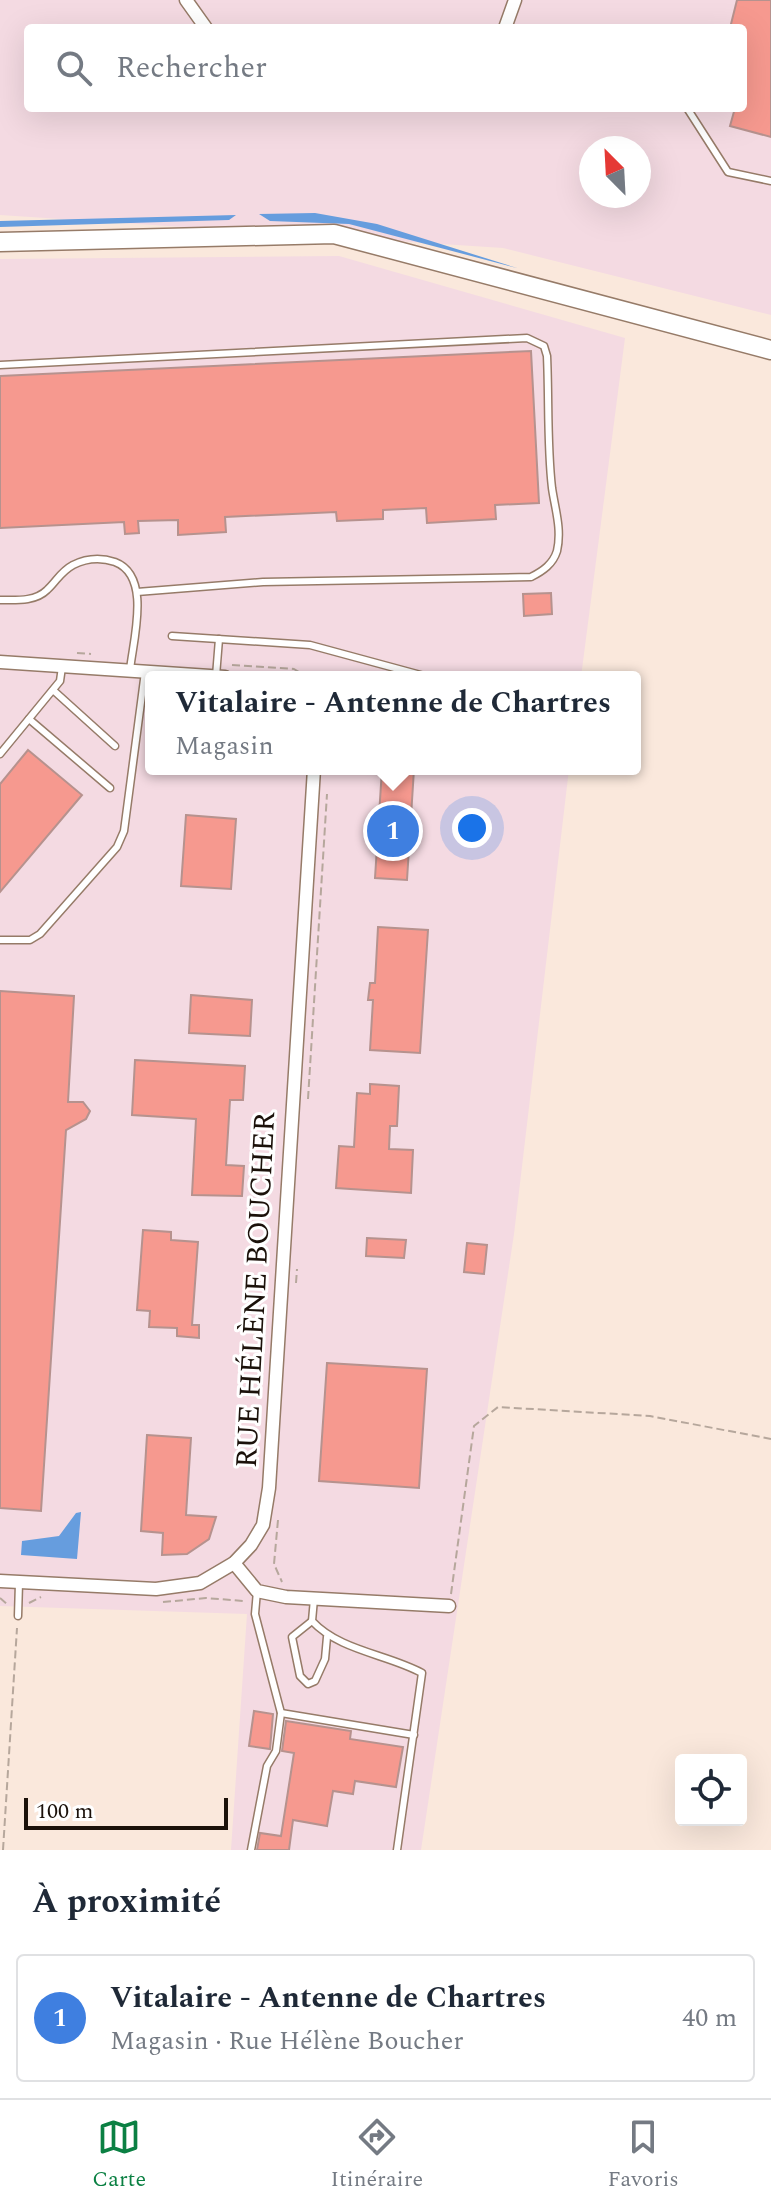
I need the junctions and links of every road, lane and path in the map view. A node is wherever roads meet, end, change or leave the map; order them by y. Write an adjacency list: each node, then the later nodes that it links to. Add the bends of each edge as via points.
1 (186, 0): 3 (street)
2 (515, 0): 4 (street)
3 (203, 24)
4 (506, 24)
5 (690, 112): 6 (lane, via 728,172)
6 (771, 181)
7 (0, 242): 8 (main road, via 334,234)
8 (771, 350)
9 (0, 365): 10 (lane, via 527,338 544,346 552,489 559,515 557,550 540,572 531,577 263,582)
10 (137, 592): 11 (lane, via 135,578 121,564 88,558 60,573 37,597); 16 (lane)
11 (0, 600)
12 (172, 636): 13 (lane)
13 (219, 639): 17 (lane); 18 (lane, via 310,645)
14 (0, 662): 15 (street)
15 (62, 667): 16 (street); 20 (lane)
16 (129, 671): 19 (street)
17 (221, 671)
18 (406, 671)
19 (145, 672): 26 (lane, via 124,831 117,847 40,934 30,940)
20 (53, 690): 21 (lane); 22 (lane)
21 (29, 719): 23 (lane); 25 (lane)
22 (115, 746)
23 (0, 754)
24 (314, 775): 28 (street, RUE HÉLÈNE BOUCHER, via 269,1488 263,1525)
25 (110, 788)
26 (0, 940)
27 (771, 1439): 33 (path, via 650,1416 498,1407 474,1426)
28 (234, 1563): 30 (street, RUE HÉLÈNE BOUCHER, via 216,1576 177,1589); 31 (street)
29 (0, 1581): 30 (street, RUE HÉLÈNE BOUCHER)
30 (19, 1583): 34 (lane)
31 (257, 1591): 32 (street); 37 (lane, via 255,1614)
32 (314, 1598): 33 (street); 35 (lane)
33 (449, 1606)
34 (18, 1616): 39 (path)
35 (312, 1621): 36 (lane); 36 (lane, via 292,1637 300,1676 308,1684 315,1681 325,1659)
36 (327, 1637): 38 (lane, via 422,1673)
37 (281, 1713): 38 (lane); 40 (lane)
38 (414, 1735): 41 (lane)
39 (3, 1850)
40 (251, 1850)
41 (397, 1850)

